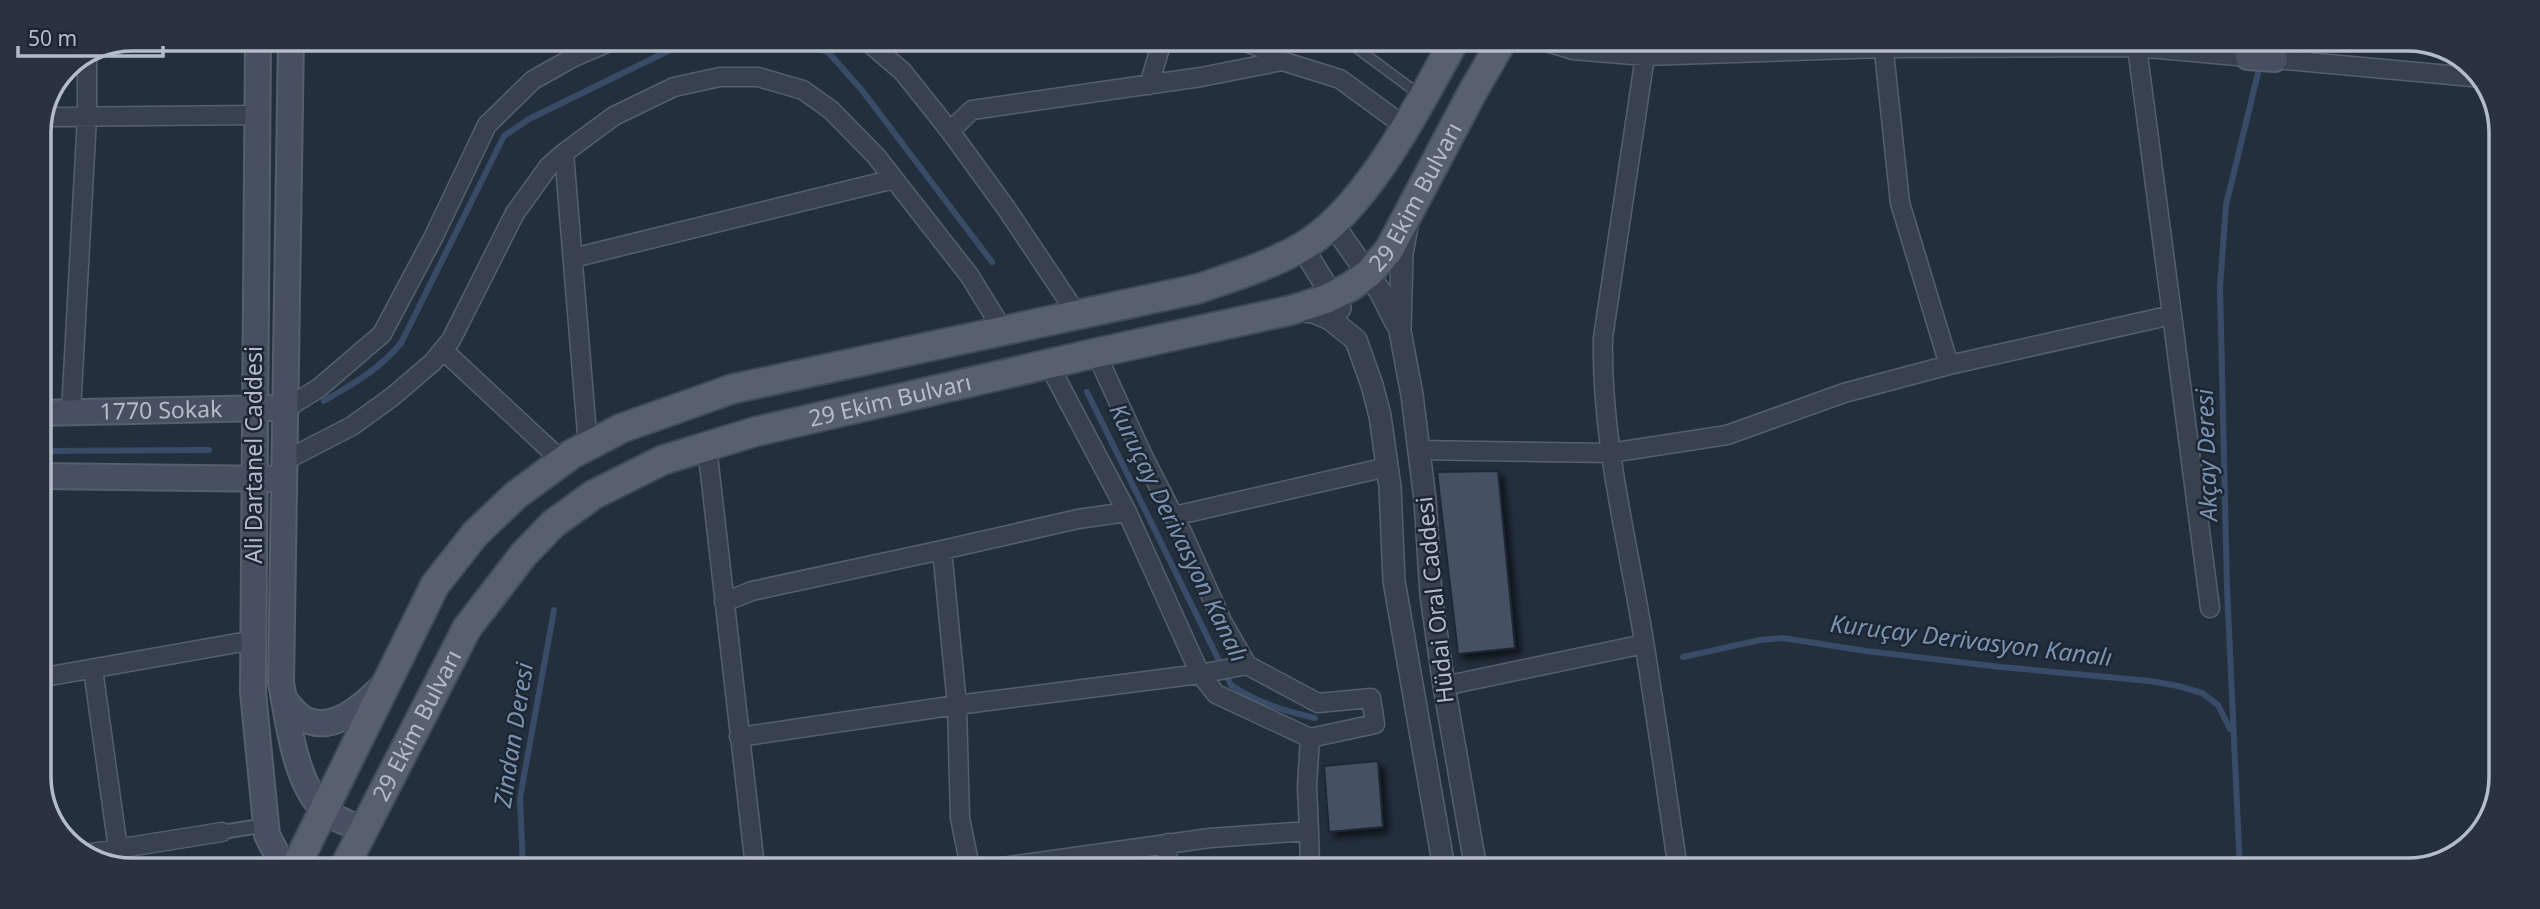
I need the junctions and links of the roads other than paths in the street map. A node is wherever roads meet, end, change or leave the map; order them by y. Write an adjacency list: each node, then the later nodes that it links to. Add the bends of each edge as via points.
1 (258, 51): 27 (main road, Ali Dartanel Caddesi)
2 (291, 51): 51 (main road, Ali Dartanel Caddesi)
3 (588, 51): 51 (street, via 533,80 487,125 382,334 319,388)
4 (879, 51): 31 (street, via 903,72)
5 (1159, 51): 25 (street)
6 (1252, 51): 23 (street)
7 (1266, 51): 20 (street)
8 (1361, 51): 26 (lane)
9 (1448, 51): 26 (main road, 29 Ekim Bulvarı)
10 (1496, 51): 34 (main road, 29 Ekim Bulvarı)
11 (1616, 51): 17 (street)
12 (1753, 51): 17 (street)
13 (1883, 51): 49 (street, via 1900,203)
14 (2138, 51): 42 (street)
15 (2192, 51): 18 (street)
16 (2308, 51): 21 (lane)
17 (1645, 56): 57 (street, via 1603,338 1602,385)
18 (2248, 57): 19 (main road)
19 (2275, 59): 21 (street)
20 (1282, 61): 23 (street); 30 (street, via 1340,79)
21 (2305, 62): 24 (street)
22 (87, 64): 29 (street)
23 (1251, 68): 25 (street)
24 (2468, 77)
25 (1149, 85): 31 (street, via 972,110)
26 (1423, 97): 30 (main road, 29 Ekim Bulvarı)
27 (257, 115): 29 (street); 50 (main road, Ali Dartanel Caddesi)
28 (52, 117): 29 (street)
29 (86, 117): 52 (street)
30 (1407, 128): 35 (main road, 29 Ekim Bulvarı)
31 (950, 131): 41 (street)
32 (565, 153): 33 (street, via 614,116 674,87 720,77 758,77 803,90 831,110); 37 (street); 46 (street, via 549,166 515,213)
33 (894, 179): 37 (street); 43 (street, via 969,275)
34 (1408, 216): 38 (main road, 29 Ekim Bulvarı, via 1389,250); 44 (street)
35 (1332, 223): 36 (main road, 29 Ekim Bulvarı); 38 (street)
36 (1302, 247): 39 (street, Hüdai Oral Caddesi); 41 (main road, 29 Ekim Bulvarı, via 1269,264 1197,289)
37 (573, 258): 54 (street)
38 (1368, 274): 39 (main road, 29 Ekim Bulvarı); 44 (street)
39 (1333, 295): 40 (main road, 29 Ekim Bulvarı); 45 (street, Hüdai Oral Caddesi)
40 (1292, 310): 45 (street, via 1330,319); 47 (main road, 29 Ekim Bulvarı)
41 (1077, 314): 43 (main road, 29 Ekim Bulvarı)
42 (2172, 316): 49 (street); 67 (street)
43 (1003, 330): 54 (main road, 29 Ekim Bulvarı, via 732,389 622,428)
44 (1400, 331): 56 (street, Hüdai Oral Caddesi)
45 (1359, 347): 59 (street, Hüdai Oral Caddesi, via 1380,416)
46 (443, 350): 58 (street); 60 (street, via 413,380)
47 (1096, 353): 48 (main road, 29 Ekim Bulvarı); 64 (street)
48 (1049, 365): 55 (main road, 29 Ekim Bulvarı, via 754,432); 63 (street)
49 (1949, 365): 57 (street, via 1844,393 1727,435)
50 (254, 408): 51 (main road, 1770 Sokak); 52 (main road, 1770 Sokak); 62 (main road, Ali Dartanel Caddesi)
51 (285, 409): 60 (main road, Ali Dartanel Caddesi)
52 (71, 412): 53 (main road, 1770 Sokak)
53 (51, 413)
54 (588, 446): 58 (main road, 29 Ekim Bulvarı)
55 (707, 447): 66 (street); 82 (main road, 29 Ekim Bulvarı, via 663,460 593,495 553,524 524,554 467,628)
56 (1418, 450): 57 (street); 75 (street, Hüdai Oral Caddesi)
57 (1611, 453): 69 (street)
58 (562, 461): 74 (main road, 29 Ekim Bulvarı, via 516,495 475,534 435,585)
59 (1387, 467): 64 (street); 97 (street, Hüdai Oral Caddesi, via 1394,581)
60 (285, 470): 62 (main road); 76 (main road, Ali Dartanel Caddesi)
61 (51, 476): 62 (main road)
62 (254, 478): 68 (main road, Ali Dartanel Caddesi)
63 (1127, 512): 65 (street); 72 (street)
64 (1174, 516): 70 (street)
65 (942, 550): 66 (street, via 752,591); 77 (street)
66 (724, 602): 78 (street)
67 (2210, 608)
68 (254, 640): 71 (street); 81 (main road, Ali Dartanel Caddesi, via 253,692)
69 (1644, 644): 75 (street); 99 (street)
70 (1242, 666): 72 (street); 79 (street, via 1318,703 1371,698 1375,724)
71 (93, 669): 73 (street); 86 (street)
72 (1205, 673): 77 (street); 79 (street, via 1216,694)
73 (51, 676)
74 (387, 681): 76 (main road, via 355,711 328,722 307,721); 80 (main road, 29 Ekim Bulvarı)
75 (1444, 686): 98 (street, Hüdai Oral Caddesi)
76 (284, 699): 80 (main road, Ali Dartanel Caddesi, via 295,754)
77 (957, 705): 78 (street); 93 (street, via 960,818)
78 (739, 737): 92 (street)
79 (1310, 738): 83 (street)
80 (325, 811): 82 (main road); 90 (main road, 29 Ekim Bulvarı)
81 (267, 830): 84 (street); 88 (main road); 89 (main road, Ali Dartanel Caddesi)
82 (363, 830): 91 (main road, 29 Ekim Bulvarı)
83 (1309, 831): 85 (street); 96 (street)
84 (222, 832): 86 (street)
85 (1168, 843): 94 (street); 95 (street)
86 (118, 849): 87 (street)
87 (100, 851)
88 (266, 858)
89 (279, 858)
90 (300, 858)
91 (349, 858)
92 (754, 858)
93 (968, 858)
94 (1060, 858)
95 (1167, 858)
96 (1310, 858)
97 (1442, 858)
98 (1474, 858)
99 (1676, 858)

